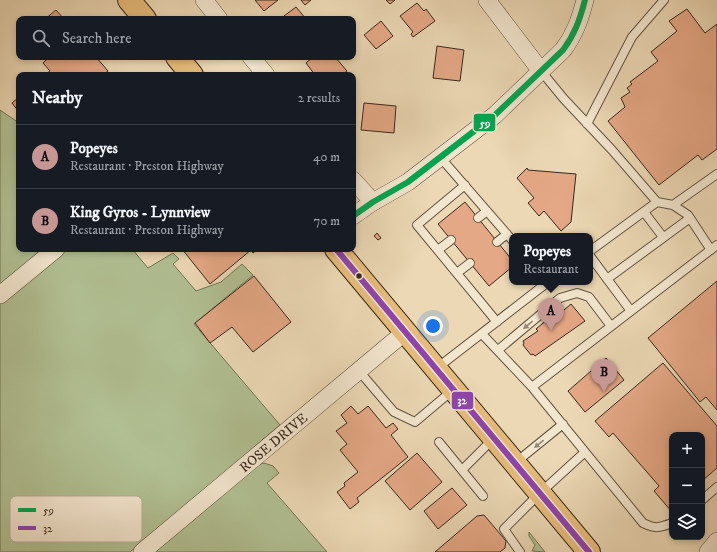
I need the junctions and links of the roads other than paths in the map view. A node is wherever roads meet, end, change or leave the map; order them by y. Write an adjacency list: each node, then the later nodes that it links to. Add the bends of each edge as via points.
1 (130, 0): 6 (main road)
2 (204, 0): 7 (street)
3 (488, 0): 10 (street)
4 (585, 0): 10 (street, via 570,41)
5 (664, 0): 13 (lane, via 632,38)
6 (143, 16)
7 (217, 16)
8 (180, 60): 11 (main road)
9 (254, 60): 12 (street)
10 (541, 71): 13 (lane); 14 (street, via 495,115)
11 (190, 72)
12 (264, 72)
13 (587, 124): 19 (lane)
14 (440, 157): 17 (lane); 18 (street, via 408,182)
15 (717, 174): 20 (lane)
16 (356, 183): 18 (street)
17 (465, 185): 21 (lane); 32 (lane, via 417,225)
18 (372, 202): 23 (street)
19 (657, 202): 20 (lane); 22 (lane)
20 (674, 205): 25 (lane)
21 (487, 211): 24 (lane); 26 (lane)
22 (644, 212): 27 (lane); 31 (lane)
23 (356, 214)
24 (478, 218)
25 (690, 218): 27 (lane); 30 (lane)
26 (509, 237): 29 (lane)
27 (663, 237): 38 (lane)
28 (451, 240): 32 (lane)
29 (497, 242)
30 (714, 247): 41 (lane)
31 (593, 249)
32 (438, 250): 37 (lane)
33 (52, 252): 40 (street)
34 (338, 252): 44 (main road)
35 (593, 260): 38 (lane)
36 (470, 263): 37 (lane)
37 (457, 274): 42 (lane)
38 (607, 279): 41 (lane)
39 (544, 285): 42 (lane)
40 (0, 295)
41 (631, 311): 43 (lane)
42 (497, 322): 45 (lane)
43 (611, 326): 46 (lane, one-way to 46, via 589,297 578,293 560,298); 49 (lane)
44 (405, 332): 47 (main road); 48 (street, ROSE DRIVE)
45 (482, 334): 46 (lane); 47 (lane)
46 (498, 350): 49 (lane)
47 (436, 369): 50 (main road)
48 (359, 371): 50 (lane, via 394,412 415,422); 63 (street, ROSE DRIVE)
49 (532, 387): 51 (lane)
50 (453, 390): 52 (main road)
51 (563, 424): 54 (lane); 55 (lane, one-way to 55)
52 (493, 438): 55 (main road); 56 (lane)
53 (439, 442): 56 (lane)
54 (586, 452): 58 (lane); 61 (lane, via 643,523 652,527)
55 (514, 464): 58 (main road)
56 (462, 470): 59 (lane)
57 (717, 487): 60 (lane)
58 (539, 494): 64 (lane, via 504,529); 65 (main road)
59 (483, 496)
60 (705, 497)
61 (669, 524)
62 (717, 541): 66 (street)
63 (142, 552)
64 (520, 552)
65 (589, 552)
66 (708, 552)

